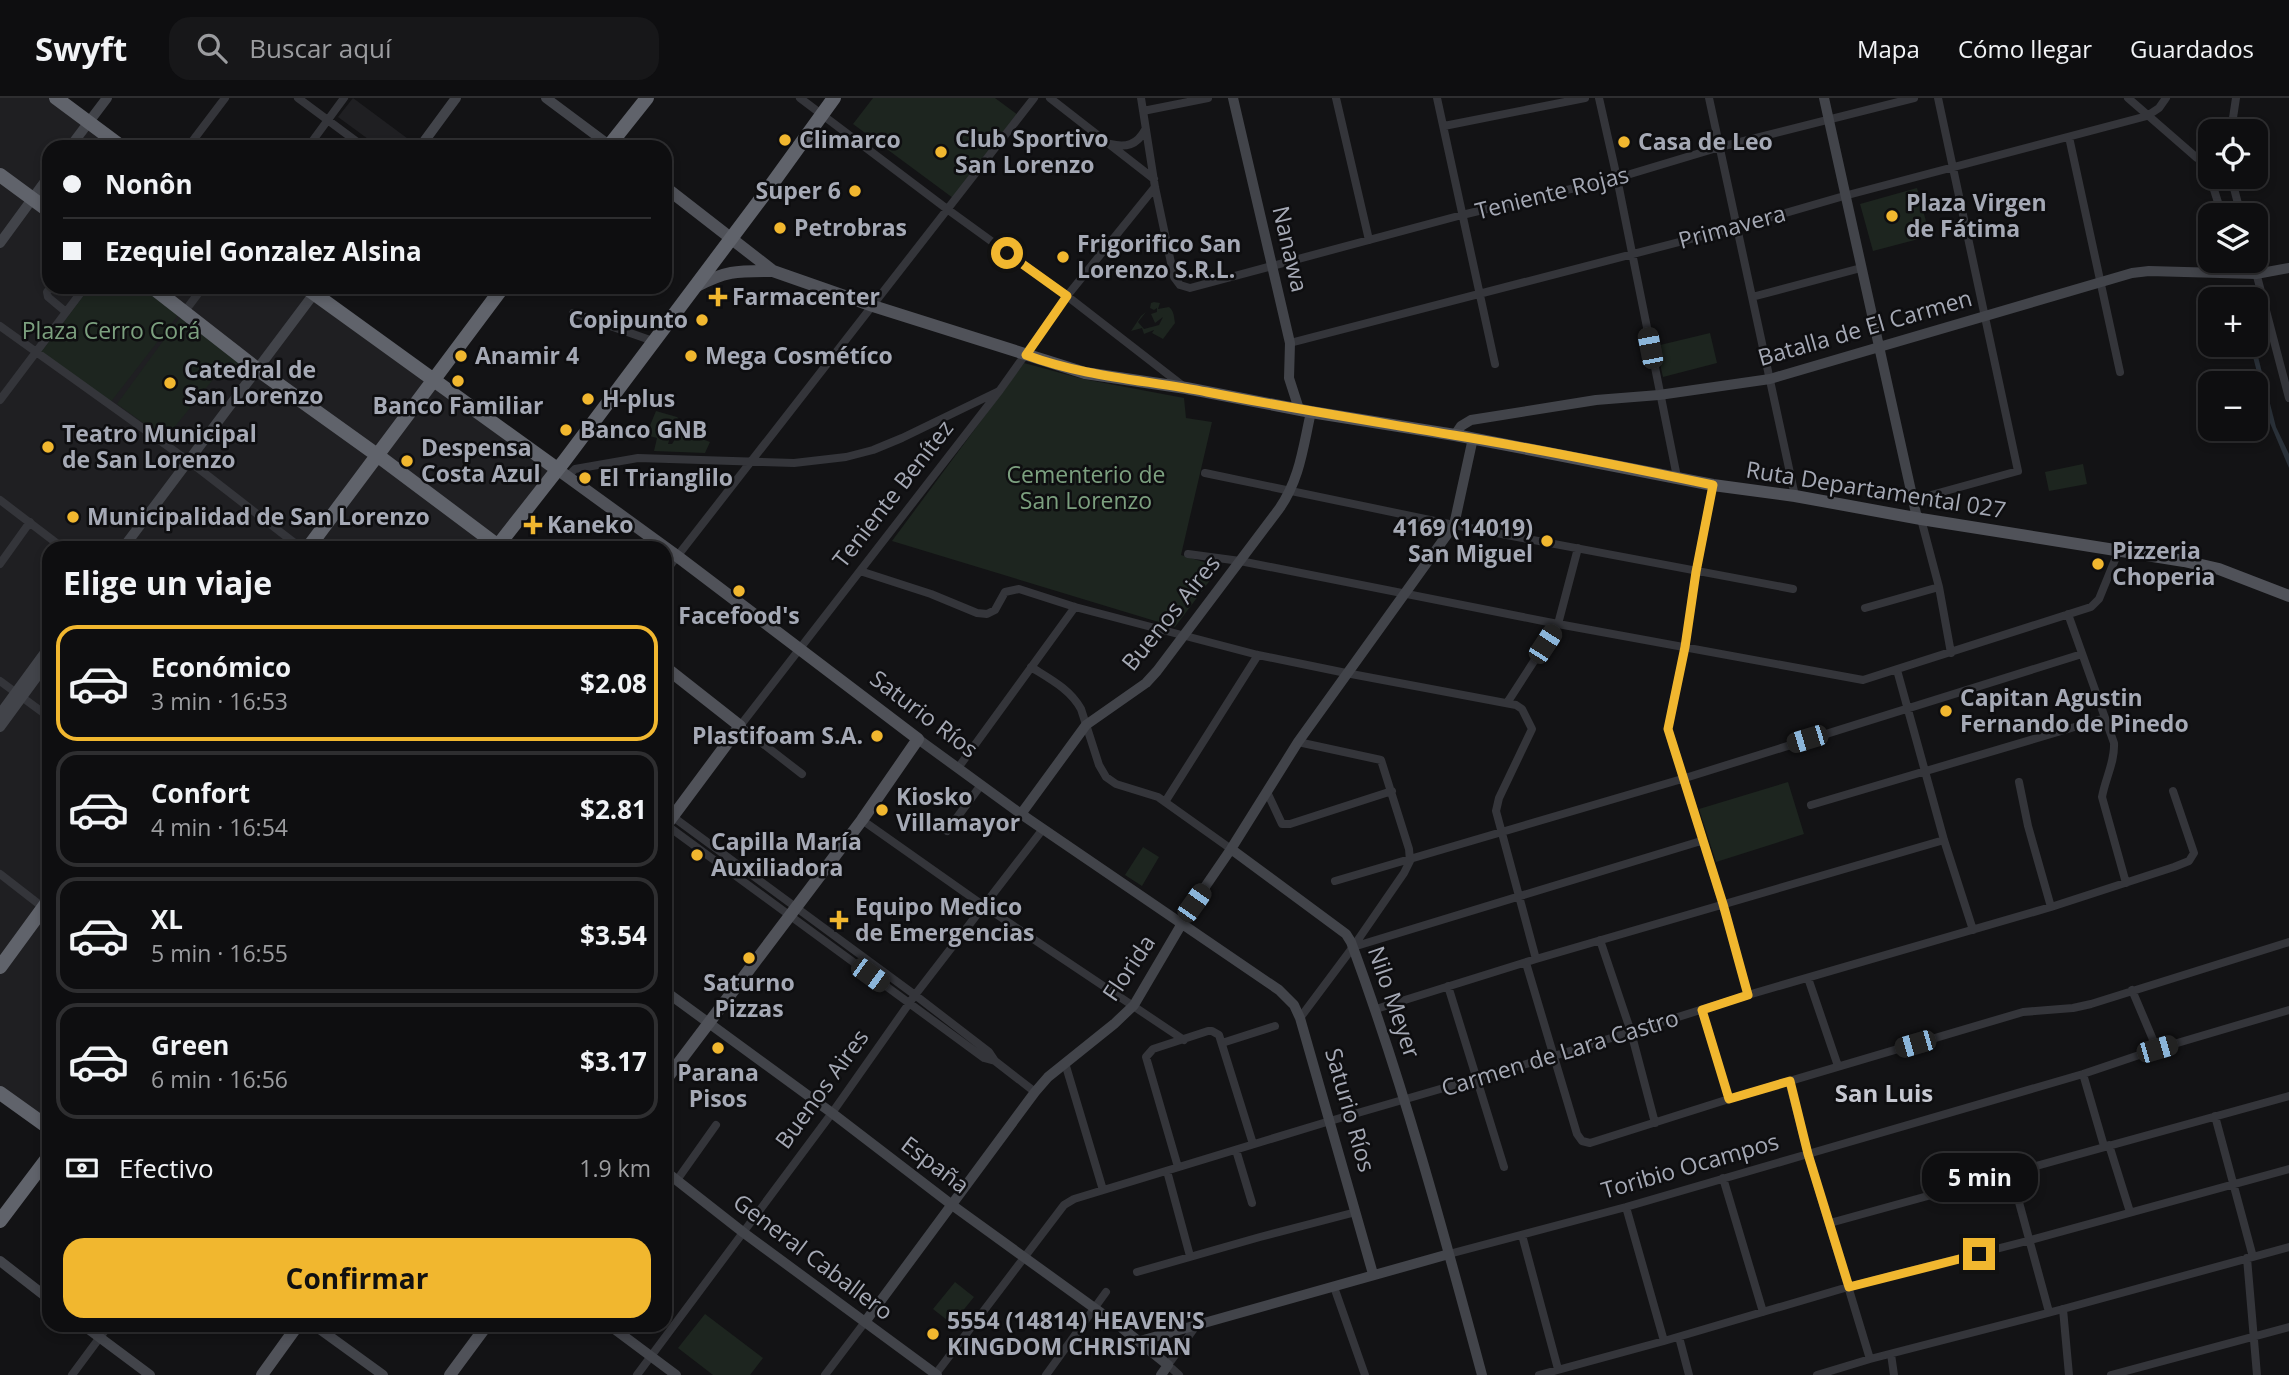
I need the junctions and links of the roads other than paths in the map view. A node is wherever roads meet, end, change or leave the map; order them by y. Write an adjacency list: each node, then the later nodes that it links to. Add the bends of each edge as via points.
1 (56, 98): 34 (highway)
2 (107, 98): 34 (street)
3 (225, 98): 40 (street)
4 (298, 98): 32 (street)
5 (344, 98): 32 (street)
6 (456, 98): 43 (street)
7 (464, 98): 44 (street)
8 (546, 98): 45 (street)
9 (647, 98): 46 (highway)
10 (800, 98): 29 (street)
11 (834, 98): 29 (highway)
12 (1034, 98): 59 (street)
13 (1050, 98): 47 (street)
14 (1141, 98): 28 (street)
15 (1208, 98): 28 (street)
16 (1233, 98): 66 (street, Nanawa)
17 (1336, 98): 63 (street)
18 (1437, 98): 35 (street)
19 (1585, 98): 35 (street)
20 (1599, 98): 52 (street)
21 (1709, 98): 48 (street)
22 (1824, 98): 33 (street)
23 (1914, 98): 33 (street, Teniente Rojas)
24 (1938, 98): 50 (street)
25 (2128, 98): 30 (street)
26 (2166, 98): 30 (street, Primavera)
27 (2236, 98): 31 (street)
28 (1143, 111): 36 (street)
29 (822, 114): 59 (street); 62 (highway)
30 (2147, 116): 37 (street, Primavera); 49 (street)
31 (2233, 119)
32 (327, 120): 41 (street); 42 (street)
33 (1829, 120): 48 (street, Teniente Rojas); 56 (street)
34 (88, 121): 38 (street); 39 (highway)
35 (1444, 126): 60 (street)
36 (1145, 130): 47 (street, via 1136,142 1124,146); 53 (street)
37 (2069, 137): 50 (street, Primavera); 73 (street)
38 (75, 140)
39 (113, 140)
40 (193, 140)
41 (313, 140)
42 (354, 140)
43 (425, 140)
44 (434, 140)
45 (602, 140)
46 (615, 140)
47 (1108, 143): 53 (street)
48 (1720, 147): 52 (street, Teniente Rojas); 61 (street)
49 (2198, 156)
50 (1953, 168): 56 (street, Primavera); 89 (street)
51 (0, 175): 57 (highway)
52 (1617, 178): 60 (street, Teniente Rojas); 65 (street)
53 (1155, 183): 66 (street, Teniente Rojas, via 1174,276 1180,285 1190,288); 83 (street, Teniente Benítez)
54 (42, 185): 57 (street)
55 (672, 192): 62 (main road, Ruta Departamental 027)
56 (1844, 196): 61 (street, Primavera); 67 (street)
57 (32, 199): 58 (highway); 64 (street)
58 (42, 206)
59 (947, 209): 83 (street); 85 (street)
60 (1462, 215): 63 (street, Teniente Rojas); 82 (street)
61 (1737, 227): 65 (street, Primavera); 84 (street)
62 (731, 237): 69 (main road, Ruta Departamental 027); 74 (highway)
63 (1369, 240): 66 (street, Teniente Rojas)
64 (0, 243)
65 (1631, 253): 82 (street, Primavera); 105 (street)
66 (1272, 266): 92 (street, Nanawa)
67 (1861, 268): 84 (street); 93 (street)
68 (2289, 268): 72 (street, Batalla de El Carmen)
69 (773, 271): 74 (main road, via 739,270); 85 (main road, Ruta Departamental 027)
70 (2198, 272): 73 (street, Batalla de El Carmen, via 2149,271)
71 (2236, 273): 72 (street, Batalla de El Carmen)
72 (2256, 274): 106 (street)
73 (2101, 281): 89 (street, Batalla de El Carmen); 99 (street)
74 (694, 287): 91 (highway)
75 (47, 294): 86 (street)
76 (80, 294): 86 (street)
77 (161, 294): 87 (highway)
78 (198, 294): 87 (street)
79 (314, 294): 98 (street)
80 (322, 294): 100 (highway, Saturio Ríos)
81 (498, 294): 100 (highway)
82 (1480, 294): 92 (street, Primavera); 96 (street)
83 (1067, 296): 95 (street, Teniente Benítez); 97 (street)
84 (1752, 297): 101 (street)
85 (873, 306): 95 (main road, Ruta Departamental 027); 112 (street)
86 (66, 312): 94 (street)
87 (184, 312): 98 (highway)
88 (573, 313): 91 (street)
89 (1985, 315): 93 (street, Batalla de El Carmen); 121 (street, via 2018,471)
90 (0, 326): 94 (street)
91 (653, 341): 114 (highway)
92 (1290, 343): 108 (street, Nanawa, via 1289,378)
93 (1879, 348): 101 (street, Batalla de El Carmen); 121 (street)
94 (36, 353): 107 (street); 113 (street)
95 (1026, 355): 102 (main road, Ruta Departamental 027, via 1085,373); 104 (street, Teniente Benítez)
96 (1495, 364)
97 (1157, 367): 102 (street); 103 (street)
98 (260, 371): 111 (highway); 113 (street)
99 (2120, 372)
100 (433, 379): 111 (highway); 114 (highway, Saturio Ríos)
101 (1770, 379): 105 (street, Batalla de El Carmen); 119 (street)
102 (1149, 383): 103 (main road, Ruta Departamental 027)
103 (1186, 388): 108 (main road, Ruta Departamental 027)
104 (1000, 390): 112 (street, via 873,450 821,461); 141 (street, Teniente Benítez)
105 (1660, 396): 109 (street, Batalla de El Carmen, via 1596,400 1471,420); 116 (street)
106 (2289, 398)
107 (0, 400)
108 (1305, 411): 109 (main road, Ruta Departamental 027); 118 (street, Buenos Aires, via 1298,472)
109 (1455, 435): 110 (main road, Ruta Departamental 027)
110 (1473, 438): 116 (main road, Ruta Departamental 027); 124 (street, Florida)
111 (377, 455): 129 (highway); 130 (highway)
112 (752, 460): 114 (street, via 638,458); 137 (street)
113 (191, 464): 126 (street); 127 (street); 128 (street)
114 (566, 469): 131 (highway); 132 (main road, Saturio Ríos)
115 (1205, 473): 118 (street)
116 (1677, 477): 117 (main road, Ruta Departamental 027)
117 (1713, 485): 119 (main road, Ruta Departamental 027); 142 (street)
118 (1291, 491): 124 (street); 138 (street, Buenos Aires)
119 (1795, 496): 122 (main road, Ruta Departamental 027)
120 (0, 500): 123 (street)
121 (1913, 500): 122 (street)
122 (1919, 519): 134 (main road, Ruta Departamental 027); 143 (street)
123 (30, 522): 125 (street); 140 (street)
124 (1454, 525): 133 (street); 145 (street, Florida)
125 (54, 541)
126 (129, 541)
127 (137, 541)
128 (292, 541)
129 (313, 541)
130 (490, 541)
131 (503, 541)
132 (658, 541)
133 (1578, 548): 142 (street); 150 (street)
134 (2119, 550): 146 (main road, Ruta Departamental 027, via 2219,569); 149 (street, via 2099,600)
135 (672, 552): 137 (main road, Saturio Ríos)
136 (1188, 554): 138 (street)
137 (677, 556): 139 (street); 153 (main road, Saturio Ríos)
138 (1240, 561): 145 (street); 151 (street, Buenos Aires)
139 (672, 563)
140 (0, 564)
141 (860, 571): 147 (street, via 977,613 995,610 1006,592 1019,589); 153 (street, Teniente Benítez)
142 (1696, 572): 144 (street); 152 (street)
143 (1939, 587): 148 (street); 154 (street)
144 (1793, 589)
145 (1404, 594): 150 (street); 162 (street, Florida)
146 (2289, 596)
147 (1075, 607): 151 (street); 158 (street)
148 (1865, 608)
149 (2068, 614): 154 (street); 155 (street)
150 (1558, 624): 152 (street); 165 (street)
151 (1184, 636): 156 (street); 170 (street, Buenos Aires, via 1146,683)
152 (1685, 647): 160 (street, via 1863,680); 178 (street, via 1668,729)
153 (800, 649): 171 (street, Teniente Benítez); 173 (main road, Saturio Ríos)
154 (1951, 653): 160 (street)
155 (2082, 654): 166 (street); 169 (street)
156 (1258, 655): 162 (street); 184 (street)
157 (42, 659): 164 (street)
158 (1031, 667): 170 (street, Nilo Meyer, via 1077,701); 175 (street)
159 (42, 668): 164 (street)
160 (1897, 670): 166 (street)
161 (672, 673): 171 (main road)
162 (1346, 673): 165 (street); 174 (street, Florida)
163 (0, 681): 164 (street)
164 (19, 695): 167 (street); 168 (street); 172 (street)
165 (1507, 703): 192 (street, via 1522,709 1532,729 1499,798 1496,811)
166 (1907, 707): 176 (street); 178 (street)
167 (42, 712)
168 (0, 714)
169 (2105, 718): 176 (street); 199 (street, via 2115,755 2102,797)
170 (1086, 725): 184 (street, Nilo Meyer, via 1106,777); 187 (street, Buenos Aires)
171 (740, 726): 177 (street); 186 (main road, Teniente Benítez)
172 (0, 727)
173 (918, 739): 175 (street, Saturio Ríos); 188 (main road)
174 (1298, 742): 181 (street, via 1381,760); 183 (street, Florida)
175 (958, 768): 180 (street, Saturio Ríos)
176 (1927, 772): 185 (street); 193 (street)
177 (802, 774)
178 (1682, 779): 192 (street); 194 (street)
179 (2019, 782): 204 (street)
180 (981, 785): 187 (street, Saturio Ríos); 191 (street)
181 (1392, 791): 183 (street, via 1290,824 1282,824); 196 (street)
182 (2173, 791): 199 (street, Carmen de Lara Castro, via 2194,853 2189,861)
183 (1267, 792): 195 (street, Florida)
184 (1165, 802): 195 (street, Nilo Meyer)
185 (1811, 805)
186 (672, 814)
187 (1021, 814): 190 (street, Saturio Ríos)
188 (862, 820): 203 (street); 205 (main road)
189 (672, 825): 205 (street)
190 (1043, 829): 203 (street, Buenos Aires); 207 (street, Saturio Ríos)
191 (947, 831)
192 (1501, 833): 196 (street); 200 (street)
193 (1944, 839): 202 (street); 208 (street)
194 (1701, 841): 200 (street); 202 (street)
195 (1231, 849): 207 (street, Florida); 211 (street, Nilo Meyer, via 1346,934)
196 (1410, 860): 198 (street); 211 (street)
197 (0, 874): 201 (street)
198 (1335, 881)
199 (2126, 883): 204 (street, Carmen de Lara Castro)
200 (1518, 896): 211 (street); 212 (street)
201 (42, 903)
202 (1723, 904): 209 (street); 219 (street)
203 (984, 906): 218 (street, Buenos Aires); 222 (street)
204 (2051, 907): 208 (street, Carmen de Lara Castro)
205 (793, 912): 218 (street); 221 (street); 227 (main road)
206 (42, 913): 214 (highway)
207 (1183, 923): 222 (street, Florida); 226 (street, Saturio Ríos, via 1279,989)
208 (1973, 930): 215 (street, Carmen de Lara Castro)
209 (1600, 940): 212 (street); 229 (street)
210 (2289, 942): 217 (street)
211 (1353, 947): 223 (street, Nilo Meyer); 226 (street)
212 (1536, 959): 213 (street)
213 (1526, 962): 216 (street); 234 (street)
214 (0, 967)
215 (1808, 978): 219 (street, Carmen de Lara Castro); 236 (street)
216 (1448, 986): 223 (street); 239 (street)
217 (2132, 990): 233 (street); 236 (street, via 2073,1008 2023,1012)
218 (915, 995): 221 (street, Buenos Aires); 230 (street)
219 (1748, 995): 224 (street, Carmen de Lara Castro)
220 (672, 996): 227 (street, España)
221 (910, 1003): 230 (street); 246 (street, Buenos Aires)
222 (1134, 1005): 231 (street); 235 (street, Florida)
223 (1376, 1009): 245 (street, Nilo Meyer)
224 (1702, 1010): 229 (street, Carmen de Lara Castro); 244 (street)
225 (2289, 1010): 233 (street, Toribio Ocampos)
226 (1300, 1018): 248 (street, Saturio Ríos)
227 (708, 1023): 237 (main road); 246 (street, España)
228 (1275, 1026): 232 (street)
229 (1631, 1032): 234 (street, Carmen de Lara Castro); 250 (street)
230 (959, 1034): 241 (street, via 984,1058 995,1061)
231 (1185, 1040): 232 (street, via 1212,1031); 257 (street, via 1153,1049 1146,1057)
232 (1222, 1043): 252 (street)
233 (2157, 1049): 238 (street, Toribio Ocampos)
234 (1554, 1056): 239 (street, Carmen de Lara Castro); 250 (street, via 1582,1141 1590,1143)
235 (1065, 1063): 241 (street, Florida); 266 (street)
236 (1838, 1066): 240 (street)
237 (672, 1072)
238 (2083, 1074): 253 (street); 255 (street, Toribio Ocampos)
239 (1476, 1078): 245 (street, Carmen de Lara Castro); 258 (street)
240 (1790, 1081): 244 (street); 255 (street)
241 (1035, 1092): 268 (street, Florida)
242 (0, 1093): 249 (highway)
243 (2289, 1096): 247 (street)
244 (1729, 1099): 250 (street)
245 (1404, 1101): 248 (street, Carmen de Lara Castro); 278 (street, Nilo Meyer)
246 (832, 1113): 268 (street, España); 274 (street, Buenos Aires)
247 (2215, 1116): 253 (street); 265 (street)
248 (1330, 1121): 252 (street, Carmen de Lara Castro); 270 (street, Saturio Ríos)
249 (42, 1123)
250 (1654, 1123)
251 (716, 1125): 264 (street)
252 (1253, 1144): 254 (street, Carmen de Lara Castro)
253 (2107, 1146): 261 (street); 271 (street)
254 (1236, 1150): 257 (street, Carmen de Lara Castro); 267 (street)
255 (1808, 1154): 263 (street, Toribio Ocampos); 273 (street)
256 (42, 1165): 272 (highway)
257 (1178, 1167): 260 (street, Carmen de Lara Castro)
258 (1504, 1167)
259 (2289, 1169): 265 (street)
260 (1167, 1171): 266 (street, Carmen de Lara Castro); 279 (street)
261 (2011, 1173): 273 (street); 276 (street)
262 (672, 1176): 264 (street, General Caballero)
263 (1723, 1178): 269 (street, Toribio Ocampos); 291 (street)
264 (677, 1180): 274 (street, General Caballero)
265 (2234, 1184): 271 (street); 281 (street)
266 (1103, 1190): 280 (street, Carmen de Lara Castro, via 1063,1205)
267 (1252, 1203)
268 (952, 1205): 280 (street, España); 293 (street, Florida)
269 (1626, 1207): 275 (street, Toribio Ocampos); 308 (street)
270 (1356, 1212): 279 (street); 284 (street, Saturio Ríos)
271 (2130, 1212): 276 (street)
272 (0, 1221)
273 (1830, 1223): 286 (street)
274 (744, 1233): 293 (street, General Caballero); 296 (street, Buenos Aires)
275 (1521, 1235): 278 (street, Toribio Ocampos); 313 (street)
276 (2031, 1240): 286 (street); 292 (street)
277 (2289, 1247): 281 (street)
278 (1450, 1254): 284 (street, Toribio Ocampos); 327 (street, Nilo Meyer)
279 (1190, 1256): 283 (street)
280 (1026, 1257): 289 (street, España); 322 (street, Carmen de Lara Castro)
281 (2250, 1258): 290 (street); 304 (street)
282 (0, 1261): 288 (street)
283 (1137, 1272)
284 (1373, 1274): 285 (street, Toribio Ocampos)
285 (1334, 1287): 294 (street, Toribio Ocampos); 326 (street)
286 (1849, 1287): 291 (street); 311 (street)
287 (1106, 1292): 289 (street)
288 (42, 1294)
289 (1095, 1308): 307 (street, España); 323 (street)
290 (2063, 1309): 292 (street); 332 (street)
291 (1763, 1312): 305 (street)
292 (2049, 1312): 309 (street)
293 (865, 1322): 321 (street, Florida); 322 (street, General Caballero)
294 (1196, 1326): 307 (street, Toribio Ocampos); 312 (street)
295 (2289, 1327): 304 (street)
296 (672, 1328)
297 (92, 1332): 306 (street)
298 (104, 1332): 306 (street)
299 (293, 1332): 316 (main road)
300 (324, 1332): 317 (street)
301 (483, 1332): 318 (main road)
302 (618, 1332): 310 (street)
303 (669, 1332): 310 (street, Buenos Aires)
304 (2254, 1335): 333 (street); 334 (street)
305 (1679, 1337): 308 (street); 329 (street)
306 (100, 1338): 314 (street); 315 (street)
307 (1140, 1341): 312 (street, España)
308 (1664, 1341): 313 (street)
309 (1891, 1354): 311 (street); 331 (street)
310 (651, 1356): 319 (street, Buenos Aires); 320 (street)
311 (1870, 1359): 330 (street)
312 (1168, 1365): 324 (street); 325 (street, España)
313 (1558, 1369): 328 (street)
314 (72, 1375)
315 (150, 1375)
316 (262, 1375)
317 (383, 1375)
318 (450, 1375)
319 (637, 1375)
320 (676, 1375)
321 (825, 1375)
322 (936, 1375)
323 (1046, 1375)
324 (1161, 1375)
325 (1179, 1375)
326 (1364, 1375)
327 (1482, 1375)
328 (1539, 1375)
329 (1689, 1375)
330 (1817, 1375)
331 (1894, 1375)
332 (2069, 1375)
333 (2111, 1375)
334 (2257, 1375)

